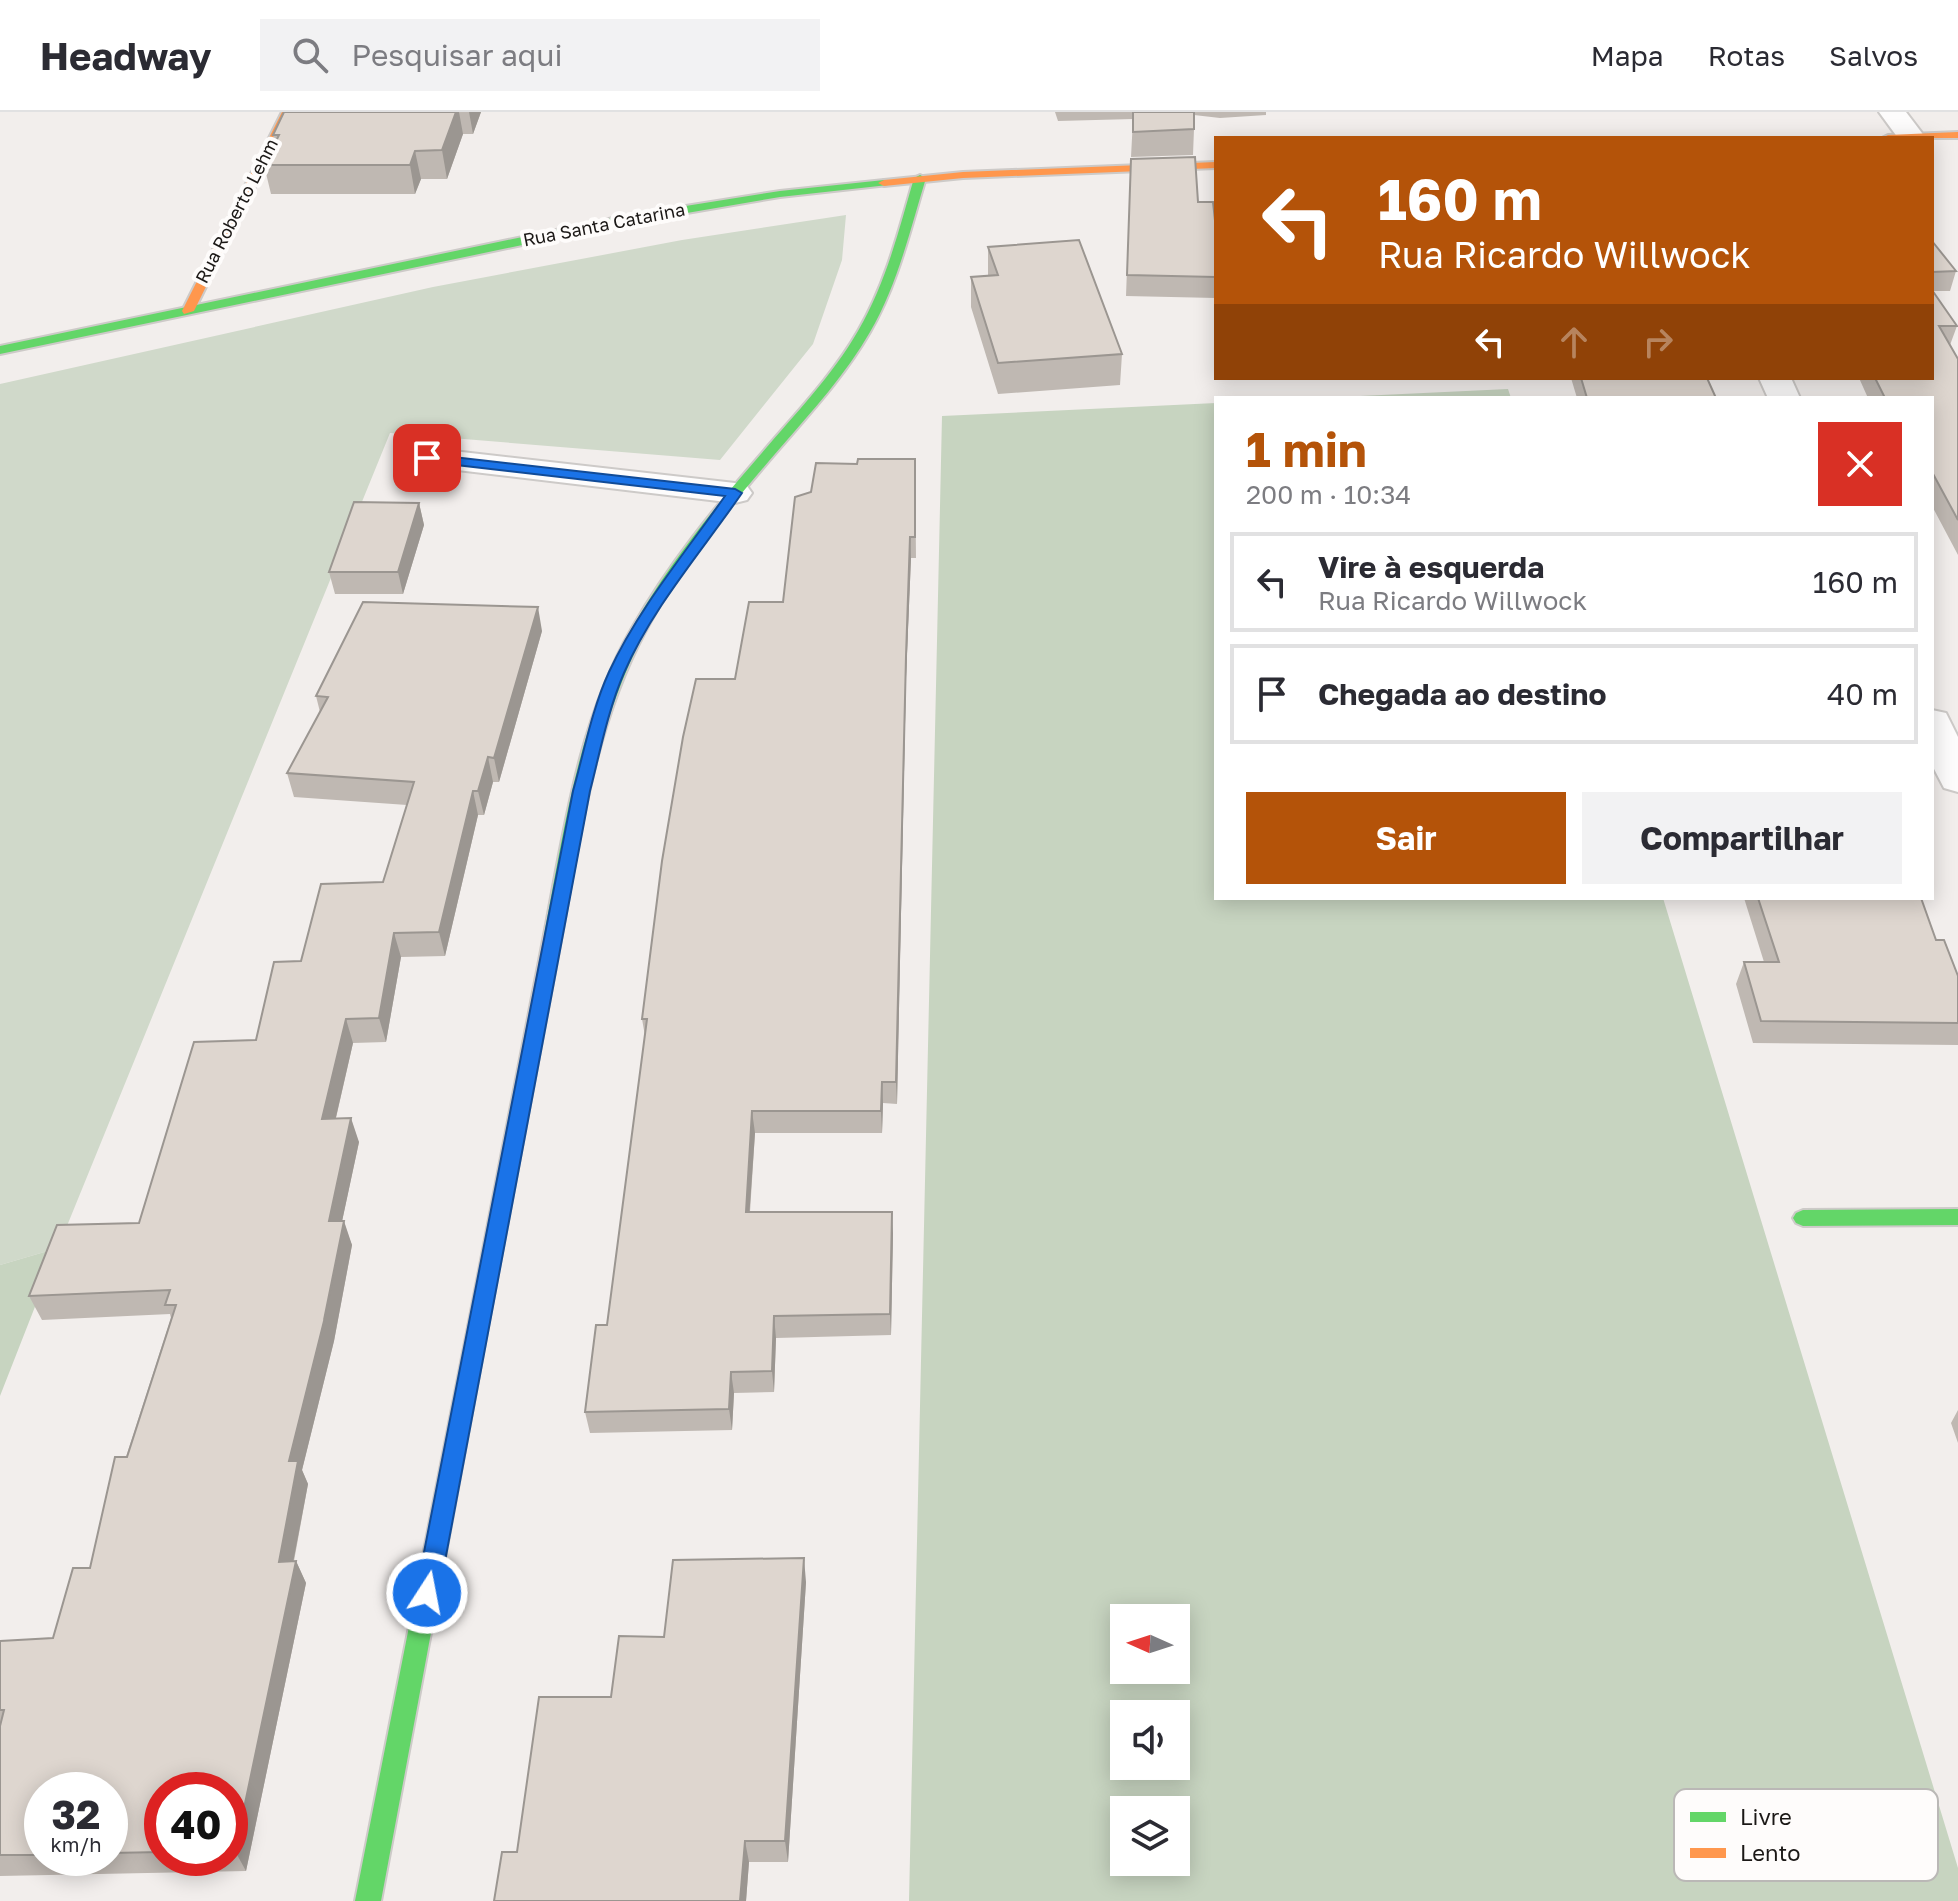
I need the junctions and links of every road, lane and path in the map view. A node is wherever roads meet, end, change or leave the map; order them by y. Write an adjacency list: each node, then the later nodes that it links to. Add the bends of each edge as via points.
1 (287, 112): 8 (street, Rua Roberto Lehm)
2 (1892, 112): 4 (street)
3 (1958, 135): 5 (street)
4 (1910, 136)
5 (1934, 136)
6 (1214, 165): 7 (street, Rua Santa Catarina)
7 (920, 178): 8 (street, Rua Santa Catarina, via 703,206); 11 (street, via 864,332)
8 (188, 311): 9 (street, Rua Santa Catarina)
9 (0, 350)
10 (427, 458): 11 (street)
11 (735, 493): 16 (street, via 645,619 616,673 589,760)
12 (1934, 726): 13 (street)
13 (1958, 779)
14 (1958, 1217): 15 (street)
15 (1803, 1218)
16 (368, 1901)

